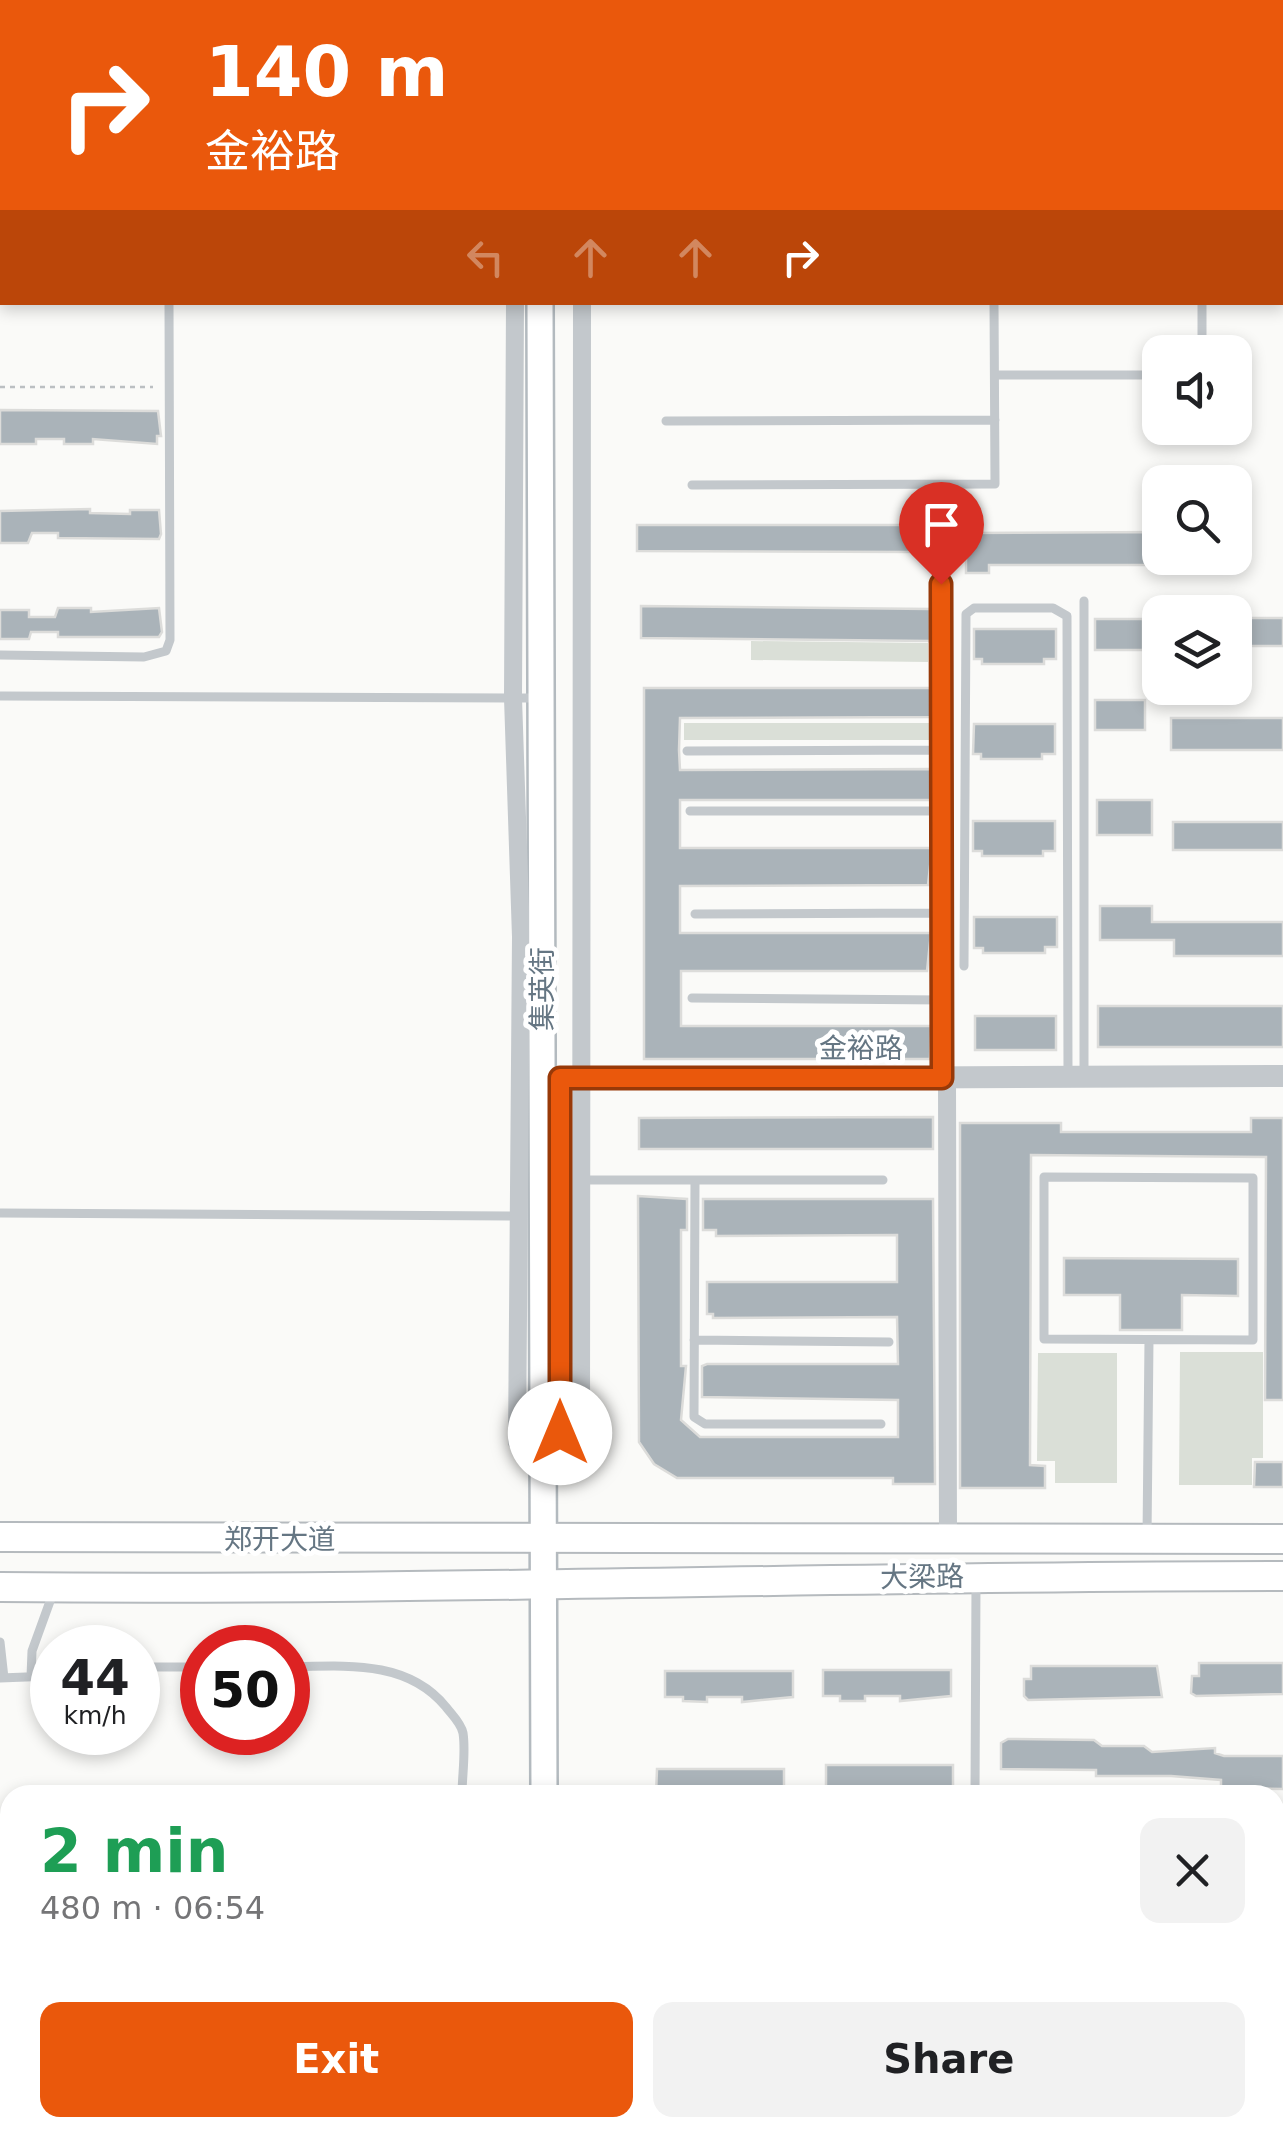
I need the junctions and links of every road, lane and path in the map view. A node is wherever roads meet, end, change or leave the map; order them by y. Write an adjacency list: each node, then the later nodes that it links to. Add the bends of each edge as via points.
1 (168, 305): 12 (lane)
2 (514, 305): 20 (street)
3 (540, 305): 21 (main road, 集英街)
4 (557, 305): 33 (main road, 集英街)
5 (582, 305): 33 (street)
6 (994, 305): 9 (lane)
7 (1202, 305): 8 (lane)
8 (1202, 335)
9 (995, 375): 10 (lane); 13 (lane)
10 (1142, 375)
11 (0, 387): 12 (path)
12 (169, 387): 18 (lane, via 166,651 144,657)
13 (995, 420): 14 (lane); 15 (lane, via 995,484)
14 (666, 421)
15 (692, 485)
16 (941, 584): 22 (lane)
17 (1084, 601): 32 (lane)
18 (0, 655)
19 (0, 696): 20 (lane)
20 (514, 698): 21 (lane); 39 (street)
21 (542, 698): 39 (main road, 集英街)
22 (942, 750): 23 (lane); 24 (lane)
23 (687, 751)
24 (942, 810): 25 (lane); 26 (lane)
25 (690, 812)
26 (942, 913): 27 (lane); 30 (lane)
27 (695, 914)
28 (964, 966): 32 (lane, via 966,614 974,608 1052,608 1067,616)
29 (692, 998): 30 (lane)
30 (942, 1000): 34 (lane)
31 (1283, 1076): 32 (street, 金裕路)
32 (1076, 1077): 34 (street, 金裕路)
33 (572, 1078): 34 (street, 金裕路); 35 (street); 44 (main road, 集英街)
34 (945, 1078): 48 (street)
35 (583, 1180): 36 (lane); 44 (street, via 582,1430)
36 (694, 1180): 37 (lane); 40 (lane)
37 (882, 1180)
38 (0, 1213): 39 (lane)
39 (531, 1216): 44 (main road, 集英街)
40 (694, 1340): 42 (lane); 43 (lane, via 694,1416 704,1424)
41 (1150, 1340): 41 (lane, via 1044,1339 1044,1177 1253,1178 1253,1340); 46 (lane)
42 (889, 1342)
43 (881, 1424)
44 (552, 1476): 49 (main road, 集英街)
45 (0, 1537): 49 (main road, 郑开大道)
46 (1147, 1539): 47 (main road, 大梁路); 48 (main road, 大梁路)
47 (1283, 1539)
48 (948, 1540): 49 (main road, 大梁路)
49 (552, 1541): 52 (main road, 集英街)
50 (976, 1576): 51 (main road, 大梁路); 52 (main road, 大梁路); 63 (lane)
51 (1283, 1576)
52 (552, 1586): 54 (main road, 郑开大道); 61 (main road, 集英街); 62 (main road, 集英街)
53 (0, 1587): 54 (main road, 郑开大道)
54 (55, 1588): 55 (lane)
55 (41, 1625)
56 (0, 1642): 59 (lane)
57 (310, 1667): 60 (lane, via 373,1668 423,1685 463,1734)
58 (30, 1677): 59 (lane)
59 (2, 1678)
60 (462, 1785)
61 (544, 1785)
62 (561, 1785)
63 (975, 1785)

